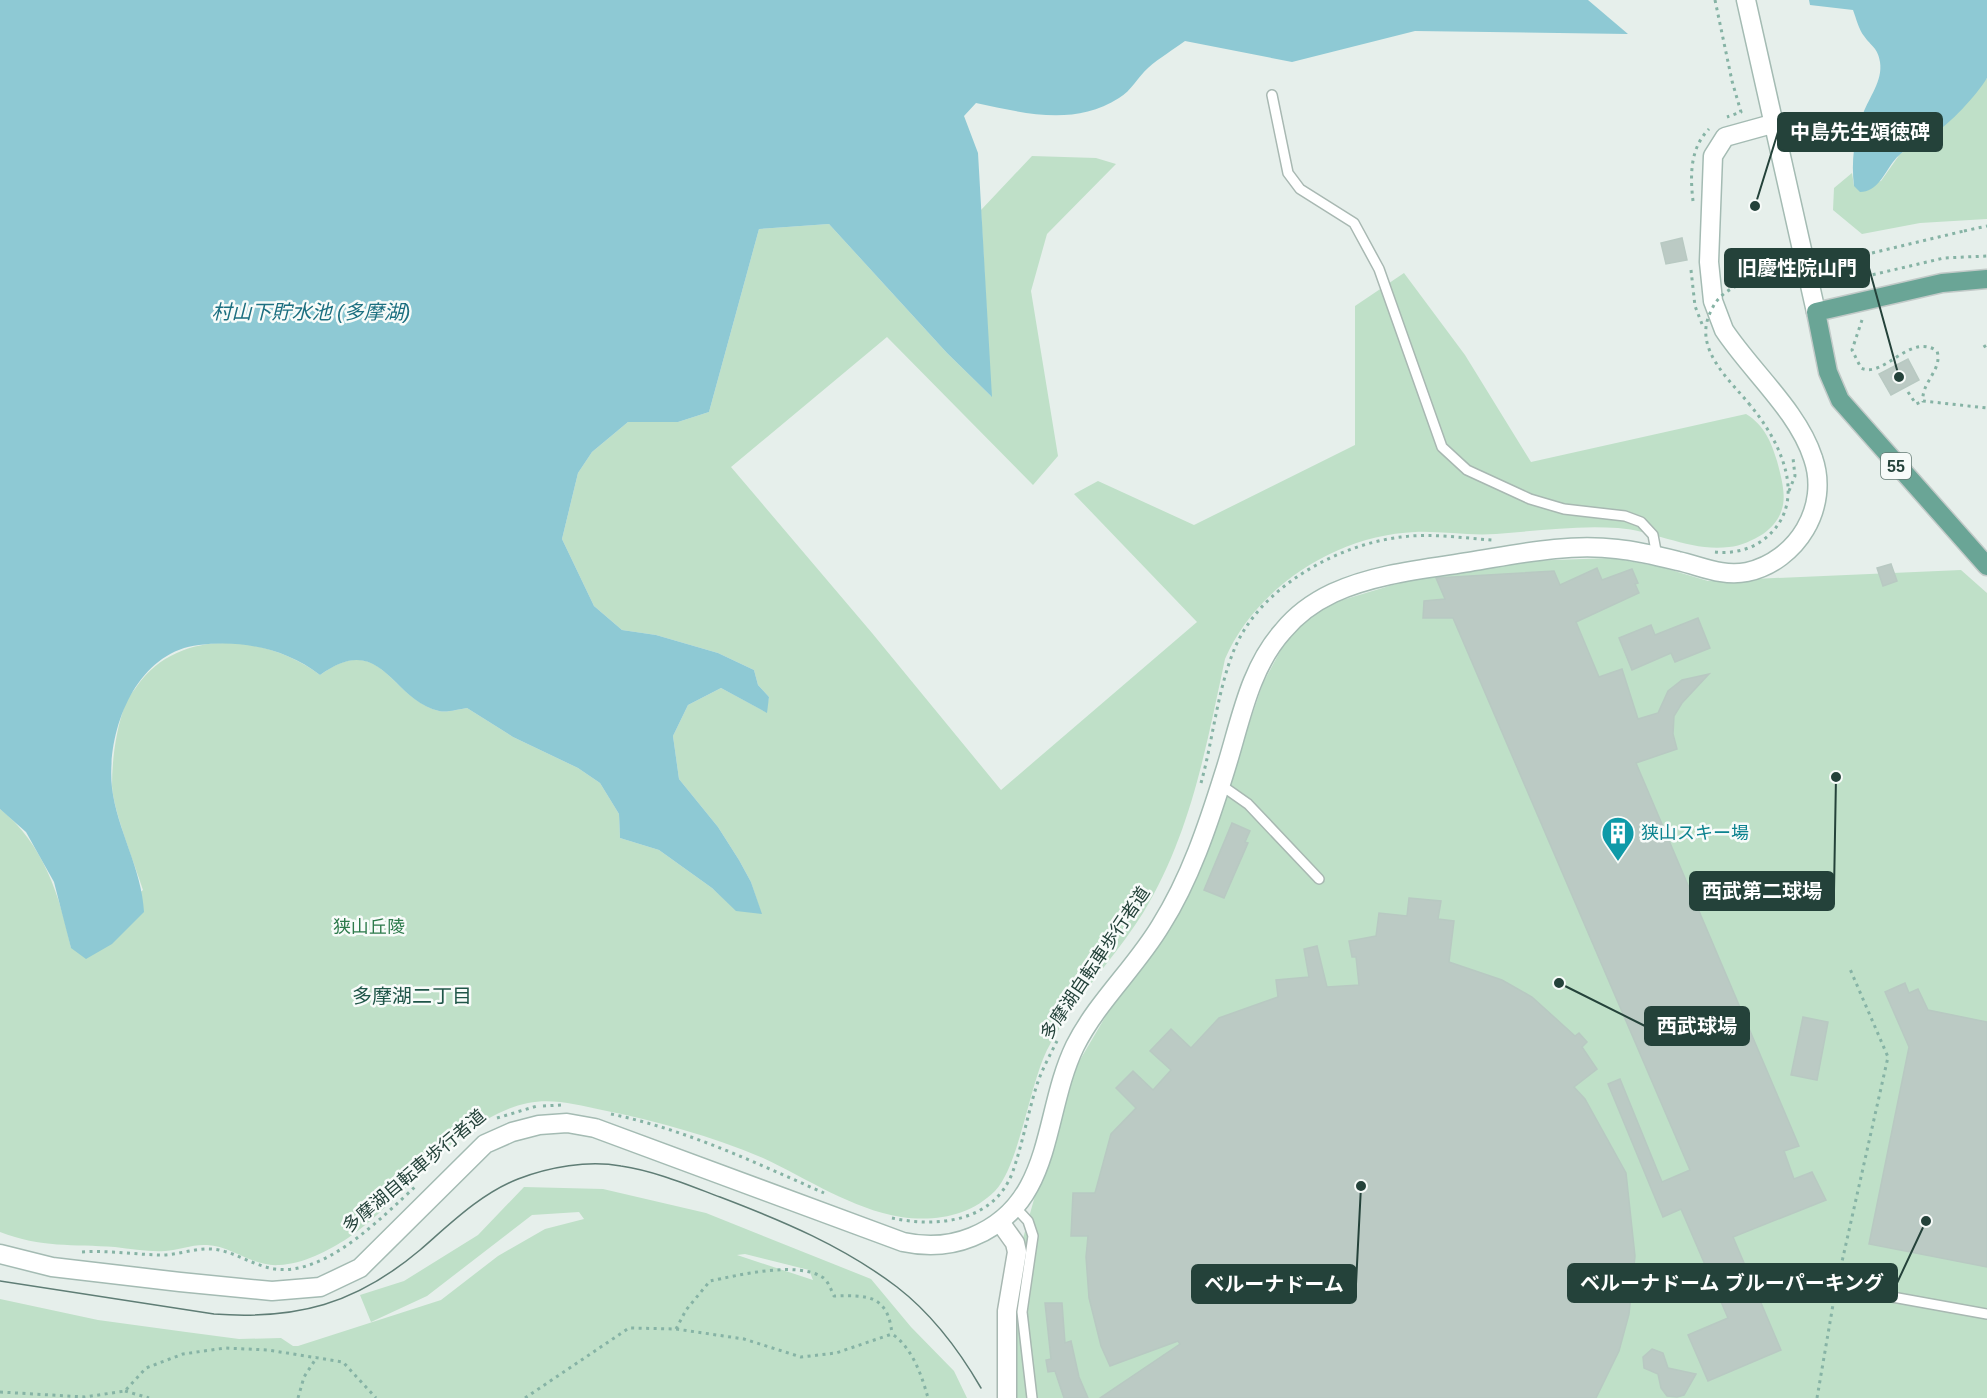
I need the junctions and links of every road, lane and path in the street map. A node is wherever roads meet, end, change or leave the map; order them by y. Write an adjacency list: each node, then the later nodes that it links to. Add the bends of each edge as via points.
1 (1715, 0): 4 (path)
2 (1746, 0): 5 (street)
3 (1272, 94): 21 (lane, via 1288,173 1300,189 1354,223 1379,269 1442,447 1467,470 1530,499 1571,511 1625,516 1641,522 1653,535)
4 (1741, 112)
5 (1773, 124): 11 (street); 21 (street, via 1725,137 1713,156 1711,285 1724,330 1803,435 1816,469 1816,501 1795,544 1758,568 1716,572)
6 (1987, 226): 18 (path, bridge, via 1742,284 1716,302 1706,322 1707,346 1777,445)
7 (1987, 256): 8 (path, via 1944,258 1846,281)
8 (1822, 270)
9 (1987, 279): 10 (main road, via 1942,283)
10 (1857, 309): 11 (main road); 15 (path, via 1864,317 1852,350 1861,368 1871,370 1920,346 1937,351 1939,362 1923,390)
11 (1816, 312): 22 (main road, 55, via 1833,386 1851,415)
12 (1984, 345): 13 (path)
13 (1987, 350)
14 (1908, 392): 15 (path, via 1916,404)
15 (1923, 401): 16 (path)
16 (1987, 408)
17 (1792, 454): 18 (path, via 1795,476)
18 (1789, 491): 20 (path, via 1785,516 1764,539 1744,550)
19 (1494, 540): 23 (path, via 1428,536 1371,543 1329,559 1285,588 1253,618 1234,651)
20 (1710, 551)
21 (1657, 556): 24 (street, via 1605,548 1546,549 1384,578 1326,596 1293,621 1263,659 1249,690)
22 (1987, 566)
23 (1201, 784)
24 (1221, 784): 25 (lane, via 1248,804); 33 (street, via 1187,875 1162,925 1077,1043 1058,1088 1037,1172)
25 (1319, 879)
26 (1850, 969): 38 (path, via 1888,1057)
27 (1061, 1034): 34 (path, 多摩湖自転車歩行者道, via 1035,1089 1013,1172 996,1198 971,1214 945,1223)
28 (569, 1105): 30 (path, 多摩湖自転車歩行者道, via 522,1109)
29 (609, 1113): 32 (path, via 691,1136 750,1158)
30 (489, 1122)
31 (420, 1182): 36 (path, 多摩湖自転車歩行者道, via 353,1241 312,1263 285,1270 265,1268 220,1250 167,1255)
32 (826, 1194)
33 (1016, 1208): 35 (street); 51 (lane, via 1028,1221 1033,1236 1022,1312)
34 (891, 1218)
35 (1000, 1222): 37 (street, via 965,1240 932,1245 903,1242 595,1128 554,1123 527,1128 485,1144 360,1268 320,1287 272,1291 180,1282 52,1267); 50 (street, via 1016,1243 1017,1252 1007,1311)
36 (78, 1252)
37 (0, 1254)
38 (1837, 1287): 39 (lane); 52 (path)
39 (1987, 1314)
40 (676, 1329): 41 (path, via 744,1339 801,1357 836,1353); 41 (path, via 710,1281 806,1270 824,1278 834,1296 864,1295 882,1304 890,1317); 48 (path, via 629,1328)
41 (892, 1334): 49 (path, via 901,1340 922,1377)
42 (317, 1357): 43 (path, via 225,1348 183,1353 146,1368); 46 (path, via 304,1377); 47 (path, via 343,1362)
43 (125, 1391): 44 (path, via 85,1397); 45 (path)
44 (0, 1392)
45 (150, 1398)
46 (298, 1398)
47 (376, 1398)
48 (525, 1398)
49 (928, 1398)
50 (1007, 1398)
51 (1032, 1398)
52 (1817, 1398)

